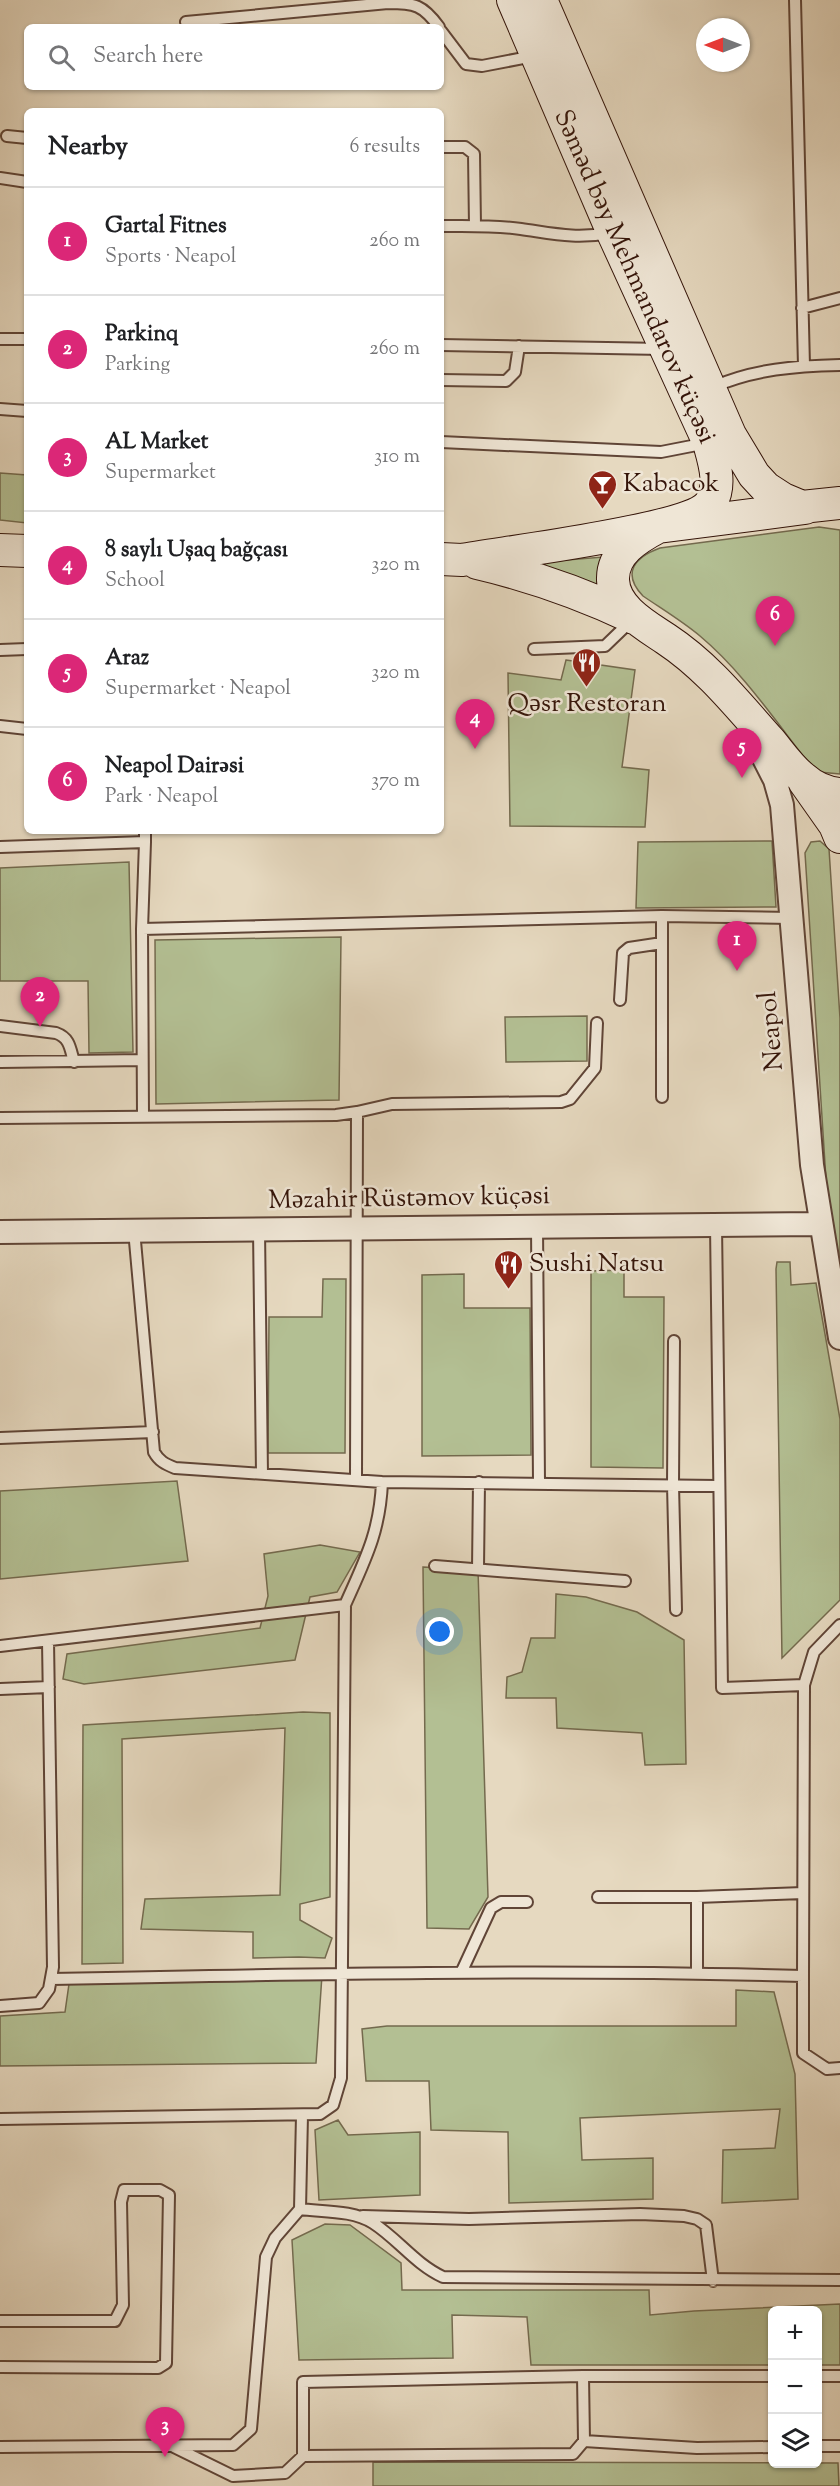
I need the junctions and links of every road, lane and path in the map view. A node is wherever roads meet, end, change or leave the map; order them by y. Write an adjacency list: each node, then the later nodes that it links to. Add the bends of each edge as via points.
1 (513, 0): 7 (main road, Səməd bəy Mehmandarov küçəsi)
2 (541, 0): 26 (main road, Səməd bəy Mehmandarov küçəsi)
3 (795, 0): 17 (lane)
4 (186, 22): 5 (lane, via 410,3 425,9)
5 (436, 24)
6 (444, 35): 7 (lane, via 466,64 483,66)
7 (537, 56): 15 (main road, Səməd bəy Mehmandarov küçəsi)
8 (7, 136): 9 (lane)
9 (24, 138)
10 (444, 147): 13 (lane, via 465,147 474,154)
11 (0, 178): 12 (lane)
12 (24, 182)
13 (475, 225): 14 (lane); 15 (lane, via 562,236)
14 (444, 226)
15 (613, 233): 22 (main road, Səməd bəy Mehmandarov küçəsi)
16 (840, 298): 17 (lane)
17 (802, 308): 24 (lane)
18 (0, 339): 19 (lane)
19 (24, 339)
20 (444, 345): 21 (lane)
21 (519, 346): 22 (lane); 25 (lane, via 515,372 506,381)
22 (666, 349): 30 (main road, Səməd bəy Mehmandarov küçəsi)
23 (840, 365): 24 (lane)
24 (804, 366): 26 (lane, via 751,373)
25 (444, 380)
26 (710, 388): 32 (main road, Səməd bəy Mehmandarov küçəsi, via 730,435 754,475 766,488)
27 (0, 409): 28 (lane)
28 (24, 411)
29 (444, 442): 30 (lane, via 661,452)
30 (709, 442): 34 (main road, Səməd bəy Mehmandarov küçəsi, via 716,472 716,490 709,505)
31 (840, 503): 32 (main road)
32 (802, 507): 33 (main road, Səməd bəy Mehmandarov küçəsi); 34 (main road)
33 (840, 520)
34 (658, 527): 37 (main road); 38 (main road, via 637,538 617,560 613,579 616,591)
35 (0, 550): 36 (main road)
36 (24, 551)
37 (452, 559): 38 (main road, via 527,574)
38 (635, 618): 40 (lane, via 605,646); 42 (main road, via 702,667)
39 (24, 649): 41 (lane)
40 (534, 649)
41 (0, 650)
42 (728, 694): 45 (main road); 51 (street, Neapol, via 762,751 782,805)
43 (0, 726): 44 (lane)
44 (24, 729)
45 (802, 778): 46 (main road); 48 (main road)
46 (840, 794)
47 (145, 837): 49 (lane); 52 (lane)
48 (840, 837)
49 (0, 847)
50 (663, 916): 51 (lane); 52 (lane); 53 (lane)
51 (790, 918): 64 (street, Neapol)
52 (142, 929): 57 (lane)
53 (663, 943): 54 (lane, via 629,948 623,953); 60 (lane)
54 (620, 1000)
55 (597, 1023): 61 (lane, via 595,1068 570,1099 392,1104)
56 (0, 1026): 59 (lane, via 64,1036)
57 (142, 1060): 59 (lane); 62 (lane)
58 (0, 1062): 59 (lane)
59 (74, 1062)
60 (662, 1097)
61 (357, 1112): 62 (lane); 67 (lane)
62 (143, 1115): 63 (lane)
63 (0, 1118)
64 (819, 1224): 65 (street, Məzahir Rüstəmov küçəsi); 71 (street, Neapol)
65 (716, 1225): 66 (street, Məzahir Rüstəmov küçəsi); 81 (lane)
66 (537, 1226): 67 (street, Məzahir Rüstəmov küçəsi); 79 (lane)
67 (355, 1228): 68 (street, Məzahir Rüstəmov küçəsi); 76 (lane)
68 (259, 1229): 69 (street, Məzahir Rüstəmov küçəsi); 75 (lane)
69 (134, 1230): 70 (street, Məzahir Rüstəmov küçəsi); 73 (lane)
70 (0, 1232)
71 (840, 1338)
72 (674, 1341): 80 (lane)
73 (153, 1432): 74 (lane); 75 (lane, via 158,1460 175,1468)
74 (0, 1438)
75 (262, 1474): 76 (lane)
76 (356, 1480): 77 (lane)
77 (382, 1482): 78 (lane); 85 (lane, via 375,1536)
78 (479, 1482): 79 (lane); 83 (lane)
79 (539, 1482): 80 (lane)
80 (673, 1485): 81 (lane); 86 (lane)
81 (718, 1486): 90 (lane, via 722,1688)
82 (435, 1566): 83 (lane)
83 (478, 1569): 84 (lane)
84 (625, 1581)
85 (345, 1605): 88 (lane); 99 (lane)
86 (676, 1610)
87 (840, 1625): 90 (lane, via 814,1652)
88 (48, 1641): 89 (lane); 91 (lane)
89 (0, 1647)
90 (804, 1685): 93 (lane)
91 (48, 1687): 92 (lane); 101 (lane)
92 (0, 1689)
93 (803, 1893): 95 (lane); 100 (lane)
94 (598, 1897): 95 (lane)
95 (697, 1897): 98 (lane)
96 (527, 1902): 97 (lane, via 501,1902 490,1908)
97 (461, 1973): 98 (lane); 99 (lane)
98 (697, 1973): 100 (lane)
99 (342, 1974): 101 (lane); 104 (lane, via 341,2078 333,2105 320,2114)
100 (803, 1976): 103 (lane, via 803,2053 827,2069)
101 (51, 1979): 102 (lane, via 39,2003)
102 (0, 2006)
103 (840, 2068)
104 (302, 2115): 105 (lane); 106 (lane)
105 (0, 2119)
106 (300, 2209): 107 (lane); 117 (lane, via 275,2238 266,2257 251,2429 233,2445)
107 (357, 2216): 109 (lane, via 373,2223 428,2270 443,2277); 109 (lane, via 684,2216 706,2225)
108 (840, 2280): 109 (lane)
109 (713, 2281)
110 (0, 2321): 111 (lane, via 115,2321 123,2305 124,2190 160,2190 169,2195 166,2363 158,2368)
111 (0, 2367)
112 (583, 2376): 113 (lane); 116 (lane); 122 (lane, via 303,2382)
113 (768, 2376)
114 (822, 2376): 115 (lane)
115 (840, 2376)
116 (584, 2441): 120 (lane, via 697,2448); 122 (lane, via 573,2454)
117 (169, 2445): 121 (lane); 122 (lane, via 233,2475 285,2473)
118 (822, 2446): 119 (lane)
119 (840, 2446)
120 (768, 2447)
121 (0, 2448)
122 (303, 2456)

